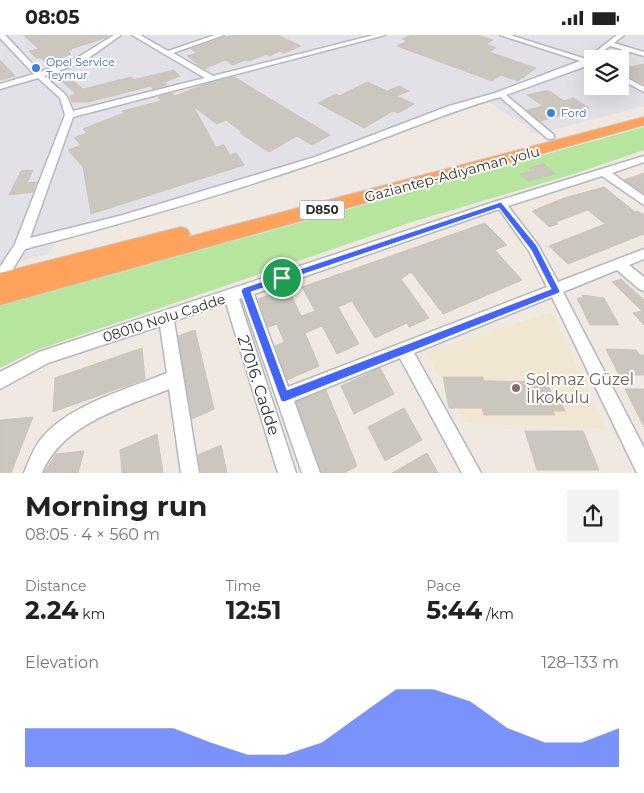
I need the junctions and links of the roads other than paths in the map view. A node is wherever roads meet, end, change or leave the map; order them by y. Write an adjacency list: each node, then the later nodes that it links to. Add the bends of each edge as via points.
1 (0, 35): 8 (street)
2 (118, 35): 15 (street, via 70,65)
3 (221, 35): 11 (street)
4 (382, 35): 16 (street)
5 (621, 35): 9 (street)
6 (141, 36): 11 (street)
7 (508, 36): 13 (street)
8 (3, 42): 15 (street)
9 (610, 44): 10 (street); 12 (street)
10 (603, 50)
11 (167, 53): 16 (street)
12 (644, 54)
13 (584, 60)
14 (584, 64): 20 (street)
15 (40, 75): 18 (street); 22 (street, via 65,97)
16 (211, 78): 22 (street)
17 (629, 82): 19 (street)
18 (0, 87)
19 (644, 89)
20 (501, 94): 24 (street); 29 (street, via 452,108 318,159 123,219)
21 (644, 112): 24 (highway, Gaziantep-Adıyaman yolu / D850)
22 (69, 115): 29 (street)
23 (644, 121): 36 (highway, Gaziantep-Adıyaman yolu / D850)
24 (551, 137): 32 (highway, Gaziantep-Adıyaman yolu / D850)
25 (644, 159): 26 (street, 08010 Nolu Cadde)
26 (604, 172): 27 (street); 28 (street, 08010 Nolu Cadde)
27 (644, 201)
28 (501, 205): 34 (street, via 534,248); 35 (street, 08010 Nolu Cadde)
29 (21, 245): 32 (street)
30 (644, 254): 31 (street)
31 (620, 265): 33 (street); 34 (street)
32 (0, 280)
33 (644, 285)
34 (556, 291): 38 (street); 42 (street)
35 (238, 293): 37 (street, 08010 Nolu Cadde); 41 (street, 27016. Cadde); 45 (street, 27016. Cadde)
36 (0, 296)
37 (166, 317): 39 (street); 40 (street, 08010 Nolu Cadde, via 44,357)
38 (404, 350): 41 (street); 47 (street)
39 (176, 378): 43 (street, via 63,429 39,457); 44 (street)
40 (0, 381)
41 (284, 397): 46 (street, 27016. Cadde)
42 (644, 467)
43 (33, 473)
44 (190, 473)
45 (287, 473)
46 (311, 473)
47 (472, 473)

